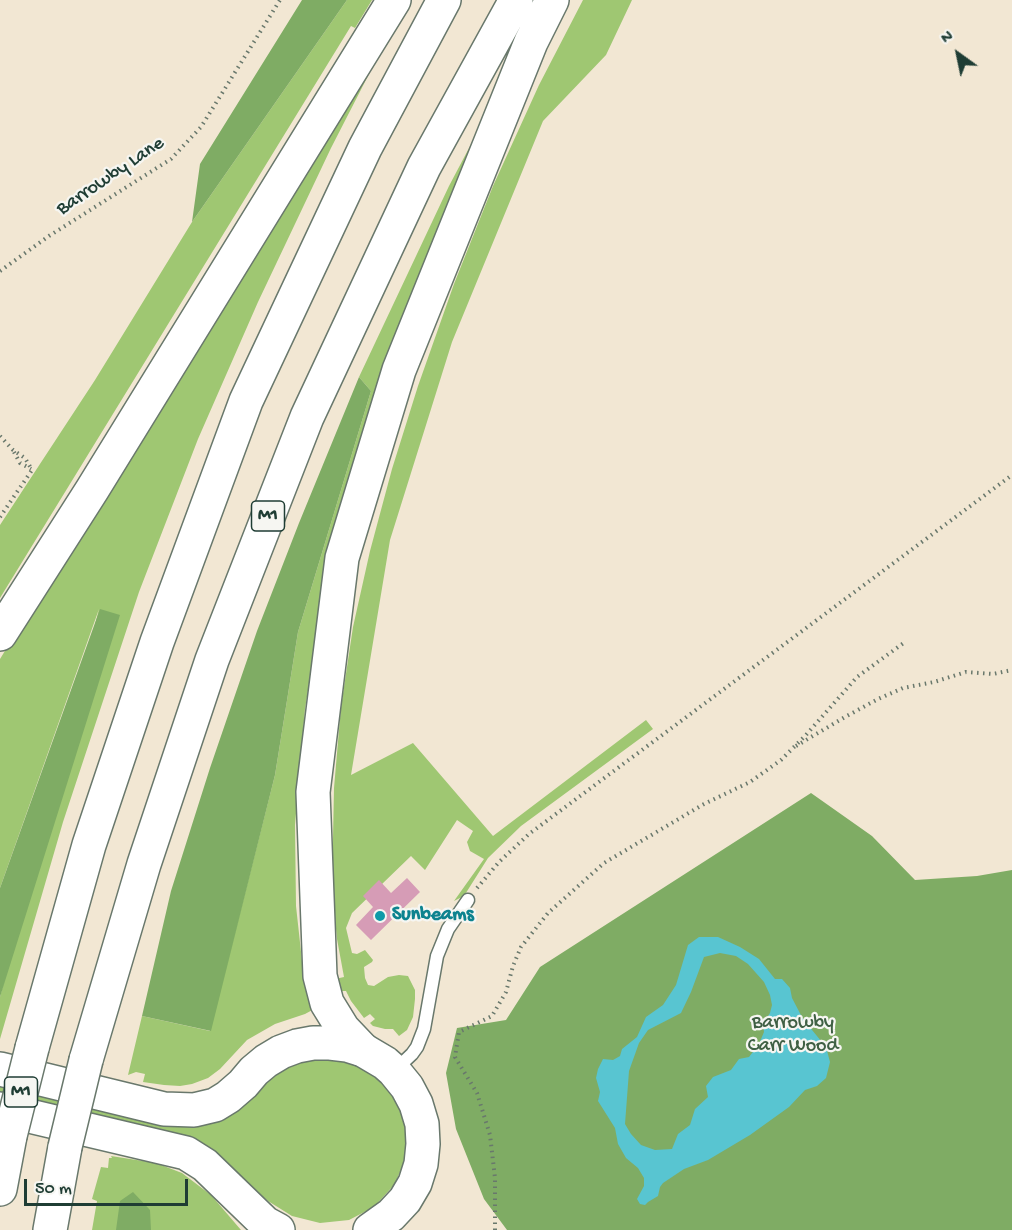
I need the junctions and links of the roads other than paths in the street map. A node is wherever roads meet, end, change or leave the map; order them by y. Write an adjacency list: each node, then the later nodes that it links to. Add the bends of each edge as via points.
1 (394, 0): 5 (highway)
2 (444, 0): 10 (highway, M1, bridge, via 365,148 246,401 157,642 89,845 32,1048)
3 (516, 0): 13 (highway, M1, bridge, via 424,167 307,417 208,671 144,864 86,1060)
4 (552, 0): 7 (highway, via 531,42 399,370 342,558 313,792 321,976 327,1003 343,1029)
5 (0, 634)
6 (468, 900): 9 (lane, via 448,929 437,956 417,1047)
7 (363, 1050): 8 (highway, via 330,1043 297,1046 267,1061 228,1097 194,1110 164,1109); 9 (highway)
8 (0, 1070)
9 (394, 1071): 12 (highway, via 414,1100 422,1124 421,1164 405,1200)
10 (5, 1122): 11 (highway, M1); 14 (highway, via 186,1153 205,1164)
11 (0, 1189)
12 (374, 1229)
13 (50, 1230)
14 (278, 1230)

